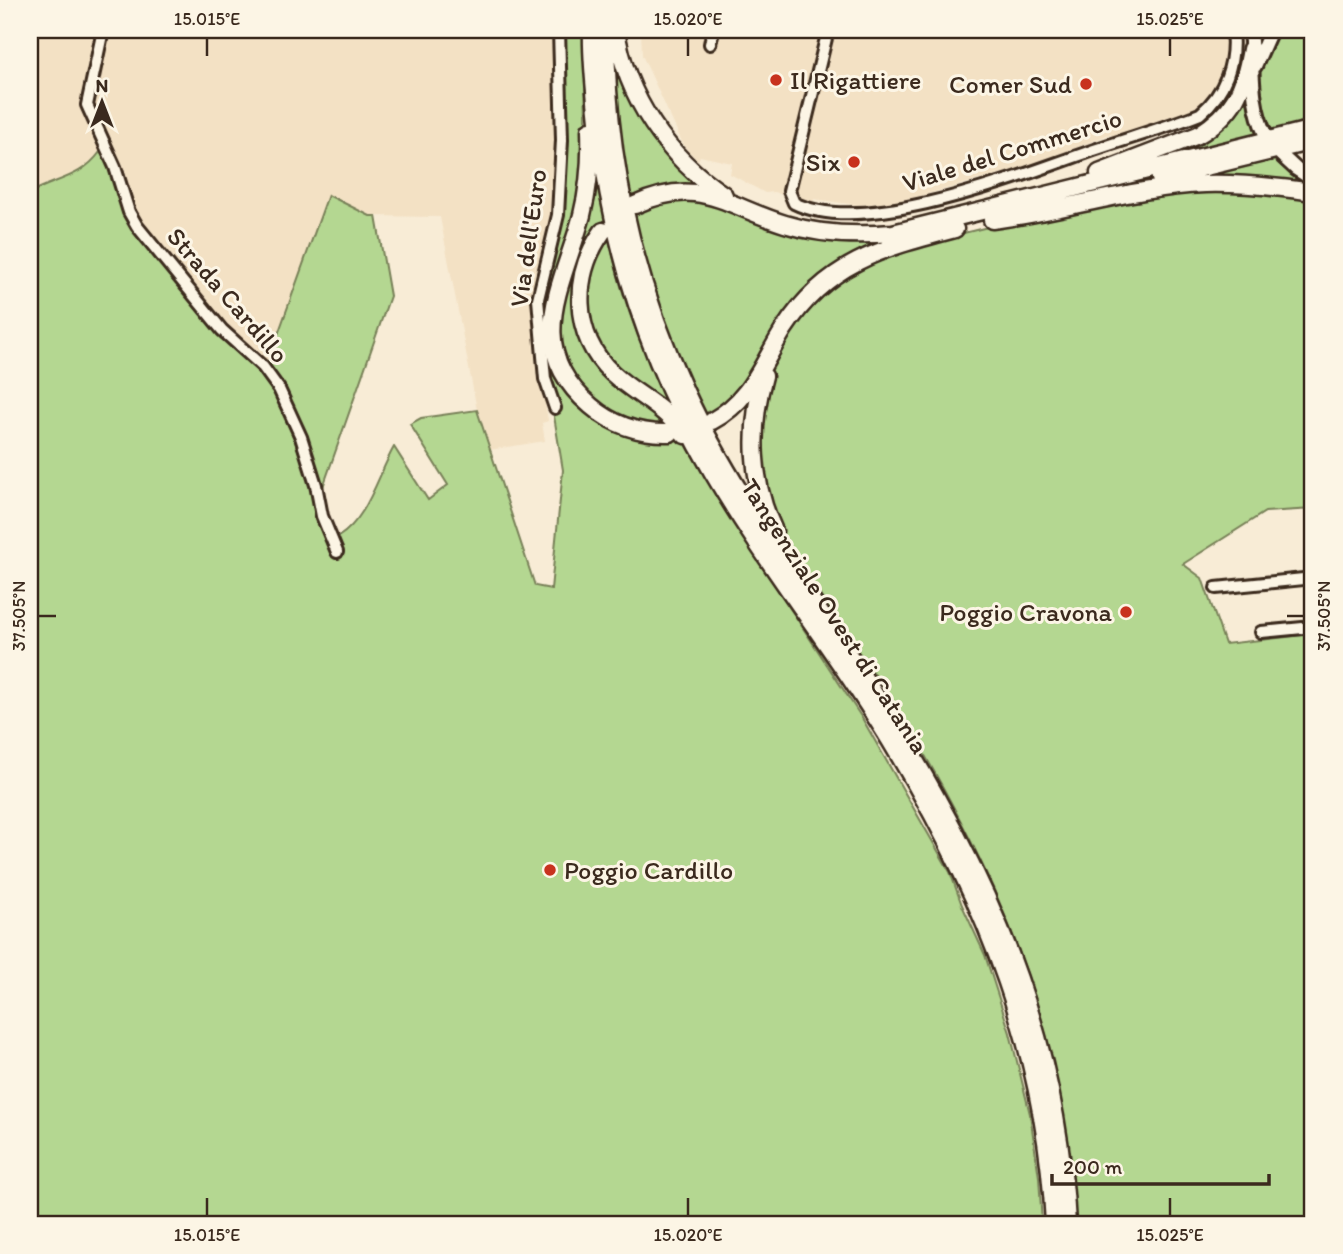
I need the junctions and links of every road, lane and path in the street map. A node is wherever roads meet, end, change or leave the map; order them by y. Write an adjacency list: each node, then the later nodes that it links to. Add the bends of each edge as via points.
1 (103, 30): 29 (street, Strada Cardillo, via 87,104 129,212 222,330 263,367 279,389 301,437 322,516)
2 (559, 30): 26 (street, Via dell'Euro, via 562,140 558,215 538,299 545,379)
3 (606, 30): 32 (highway, Tangenziale Ovest di Catania, via 614,153 636,260 652,308 685,392 715,450)
4 (616, 30): 21 (highway, via 630,81 658,132 692,170)
5 (713, 30): 11 (street)
6 (828, 30): 7 (street, Viale del Commercio, via 789,191 799,206 846,212 895,209 958,195 1200,114 1213,103 1230,71)
7 (1232, 30)
8 (1250, 30): 12 (main road)
9 (1271, 30): 13 (main road)
10 (592, 37): 28 (highway, via 587,75 587,188 554,302 553,340 565,377 593,408 627,427); 32 (highway, Tangenziale Ovest di Catania, via 607,186 624,263 655,354 713,473)
11 (710, 44)
12 (1251, 49): 13 (main road); 22 (highway, via 1237,97 1222,117 1198,135 1084,179)
13 (1252, 77): 15 (main road, via 1256,114)
14 (1313, 129): 22 (highway)
15 (1265, 134)
16 (1313, 141): 23 (highway)
17 (1281, 155): 18 (main road)
18 (1313, 180)
19 (1313, 192): 23 (highway, via 1236,184 1183,186)
20 (635, 205): 21 (highway, via 665,194 688,192 712,195)
21 (747, 210): 22 (highway, via 805,230 856,235 892,233)
22 (972, 214)
23 (992, 220): 25 (highway, via 888,247 847,267 810,295)
24 (603, 230): 32 (highway, via 590,253 580,289 582,320 590,344 612,372 676,423 754,548)
25 (772, 349): 27 (highway, via 743,398); 32 (highway, via 756,410 757,482 774,530 801,575)
26 (555, 408)
27 (712, 421)
28 (670, 433)
29 (337, 552)
30 (1313, 578): 31 (street)
31 (1216, 588)
32 (806, 603): 35 (highway, Tangenziale Ovest di Catania, via 899,755 950,848 995,945 1038,1088); 36 (highway, Tangenziale Ovest di Catania, via 916,761 962,842 1006,941 1035,1024 1050,1086)
33 (1313, 627): 34 (street)
34 (1261, 632)
35 (1054, 1224)
36 (1067, 1224)

